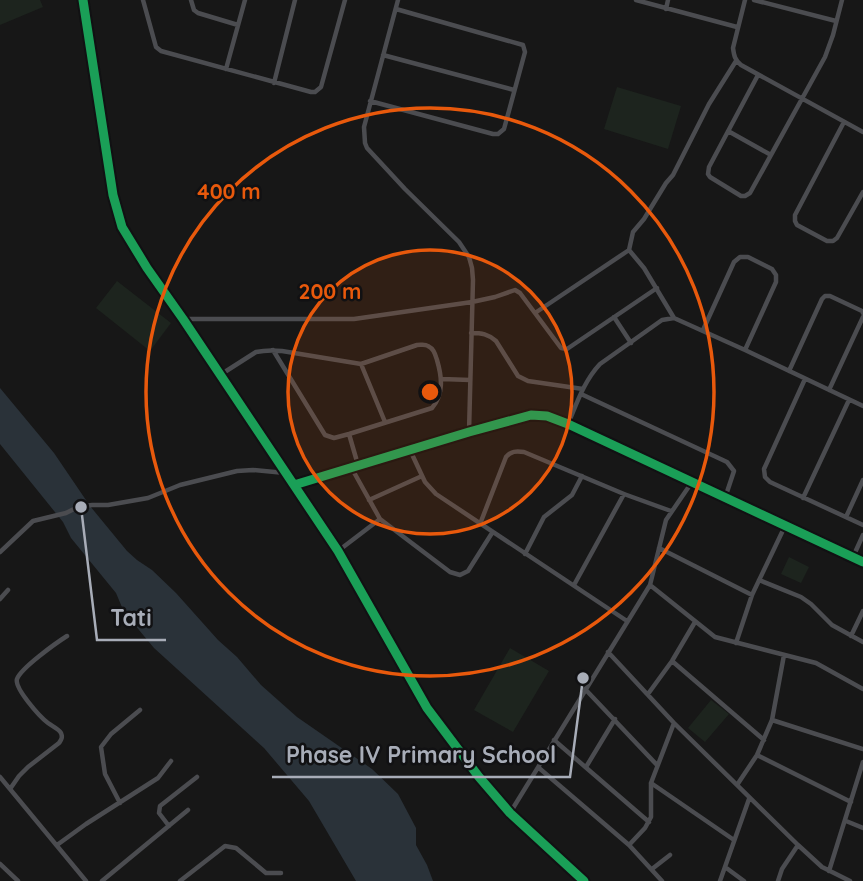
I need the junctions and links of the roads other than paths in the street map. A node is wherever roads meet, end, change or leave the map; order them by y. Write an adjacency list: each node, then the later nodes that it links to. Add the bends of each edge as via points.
1 (83, 0): 38 (street, via 118,215)
2 (143, 0): 20 (street, via 158,50)
3 (191, 0): 16 (street, via 198,13)
4 (245, 0): 16 (street)
5 (295, 0): 22 (street)
6 (345, 0): 22 (street, via 321,88 306,92)
7 (398, 0): 13 (street)
8 (636, 0): 14 (street)
9 (668, 0): 14 (street)
10 (745, 0): 17 (street)
11 (754, 0): 15 (street)
12 (842, 0): 15 (street)
13 (396, 9): 18 (street); 23 (street, via 523,45)
14 (666, 9): 17 (street)
15 (836, 21): 24 (street, via 825,57)
16 (238, 25): 20 (street)
17 (737, 27): 19 (street)
18 (383, 55): 23 (street); 25 (street)
19 (736, 61): 21 (street); 31 (street, via 673,174 631,236)
20 (226, 69): 22 (street)
21 (758, 75): 24 (street); 27 (street)
22 (274, 83)
23 (514, 90): 25 (street, via 504,129 498,134)
24 (801, 99): 26 (street); 29 (street)
25 (370, 101): 33 (street, via 364,133 367,148 459,242 472,268)
26 (844, 122): 28 (street); 30 (street, via 795,221 833,241)
27 (728, 131): 29 (street); 29 (street, via 708,174 741,196 750,193)
28 (863, 132)
29 (771, 155)
30 (863, 192)
31 (629, 250): 32 (street); 34 (street)
32 (657, 288): 36 (street); 37 (street)
33 (472, 302): 34 (street, via 515,290); 38 (street, via 354,319); 40 (street)
34 (535, 313): 36 (street, via 564,349)
35 (863, 315): 45 (street, via 825,296); 50 (street)
36 (614, 317): 41 (street)
37 (674, 318): 39 (street); 41 (street, via 662,320)
38 (183, 319): 46 (street)
39 (703, 330): 43 (street); 43 (street, via 734,262 748,257 772,269 776,282)
40 (471, 333): 49 (street); 51 (street, via 492,337 518,376)
41 (631, 343): 51 (street, via 600,364)
42 (273, 350): 44 (street); 46 (street, via 256,352); 57 (street, via 325,435)
43 (746, 350): 45 (street)
44 (361, 364): 47 (street, via 426,344 435,353); 54 (street)
45 (789, 370): 48 (street)
46 (220, 375): 61 (street)
47 (442, 379): 49 (street); 54 (street, via 432,408)
48 (805, 379): 50 (street); 69 (street, via 764,469 770,482)
49 (470, 380): 56 (street)
50 (830, 390): 52 (street)
51 (582, 391): 55 (street); 68 (street, via 727,462 734,471)
52 (849, 400): 53 (street); 69 (street)
53 (863, 406)
54 (385, 422): 57 (street)
55 (568, 424): 56 (street, via 531,415); 65 (street)
56 (469, 432): 58 (street)
57 (349, 435): 59 (street)
58 (410, 450): 59 (street); 62 (street)
59 (358, 465): 60 (street)
60 (351, 467): 66 (street); 70 (street)
61 (286, 473): 66 (street); 81 (street, via 237,471 148,498 78,507 33,521)
62 (422, 476): 70 (street); 74 (street, via 436,495)
63 (582, 476): 67 (street); 74 (street, via 524,452 509,454); 82 (street, via 572,495 544,517)
64 (863, 480): 72 (street)
65 (692, 482): 68 (street); 71 (street)
66 (293, 485): 80 (street)
67 (624, 494): 71 (street); 86 (street)
68 (725, 498): 76 (street)
69 (803, 498): 72 (street)
70 (369, 500): 73 (street)
71 (671, 511): 79 (street)
72 (846, 517): 75 (street)
73 (380, 519): 77 (street, via 460,575 468,571); 80 (street)
74 (480, 525): 77 (street)
75 (863, 525)
76 (785, 526): 83 (street); 85 (street)
77 (492, 533): 82 (street)
78 (863, 535): 83 (street)
79 (659, 548): 87 (street); 89 (street)
80 (338, 551): 126 (street, via 427,708)
81 (0, 552)
82 (525, 554): 86 (street)
83 (853, 557): 84 (street)
84 (863, 562)
85 (759, 580): 89 (street); 95 (street, via 801,597)
86 (574, 585): 92 (street)
87 (650, 585): 92 (street); 93 (street)
88 (8, 590): 90 (street)
89 (752, 595): 97 (street)
90 (0, 599)
91 (863, 611): 95 (street)
92 (627, 621): 98 (street)
93 (695, 622): 97 (street, via 715,637); 100 (street)
94 (67, 636): 121 (street, via 51,645 16,681 18,689 62,736)
95 (851, 636): 96 (street)
96 (863, 642)
97 (736, 643): 99 (street)
98 (608, 653): 101 (street); 103 (street)
99 (784, 655): 102 (street, via 816,663); 106 (street)
100 (672, 660): 103 (street); 109 (street)
101 (585, 689): 105 (street); 108 (street)
102 (863, 689)
103 (648, 694): 107 (street)
104 (140, 710): 124 (street, via 101,747 105,774)
105 (615, 719): 114 (street); 115 (street)
106 (772, 720): 109 (street); 110 (street)
107 (674, 723): 114 (street); 120 (street)
108 (554, 740): 115 (street); 116 (street)
109 (764, 740): 111 (street)
110 (863, 749)
111 (757, 755): 120 (street); 123 (street)
112 (171, 761): 124 (street, via 158,778)
113 (863, 762): 123 (street)
114 (657, 765): 119 (street)
115 (586, 767): 128 (street)
116 (539, 768): 126 (street); 133 (street)
117 (198, 776): 129 (street, via 160,806 159,813)
118 (0, 777): 121 (street)
119 (651, 783): 128 (street); 131 (street)
120 (737, 785): 122 (street)
121 (10, 789): 132 (street)
122 (749, 799): 131 (street); 134 (street)
123 (852, 802): 127 (street)
124 (120, 803): 132 (street)
125 (188, 810): 129 (street)
126 (510, 813): 146 (street)
127 (846, 821): 130 (street); 139 (street)
128 (649, 822): 133 (street)
129 (169, 826): 144 (street)
130 (863, 828)
131 (734, 840): 137 (street)
132 (57, 845): 143 (street)
133 (629, 845): 138 (street)
134 (797, 845): 139 (street); 141 (street)
135 (670, 855): 138 (street)
136 (0, 864): 142 (street)
137 (724, 867): 148 (street); 149 (street)
138 (652, 869): 147 (street)
139 (829, 872): 150 (street)
140 (281, 873): 145 (street, via 265,873 236,848 225,846)
141 (780, 880)
142 (18, 881)
143 (86, 881)
144 (102, 881)
145 (180, 881)
146 (584, 881)
147 (662, 881)
148 (720, 881)
149 (744, 881)
150 (850, 881)

